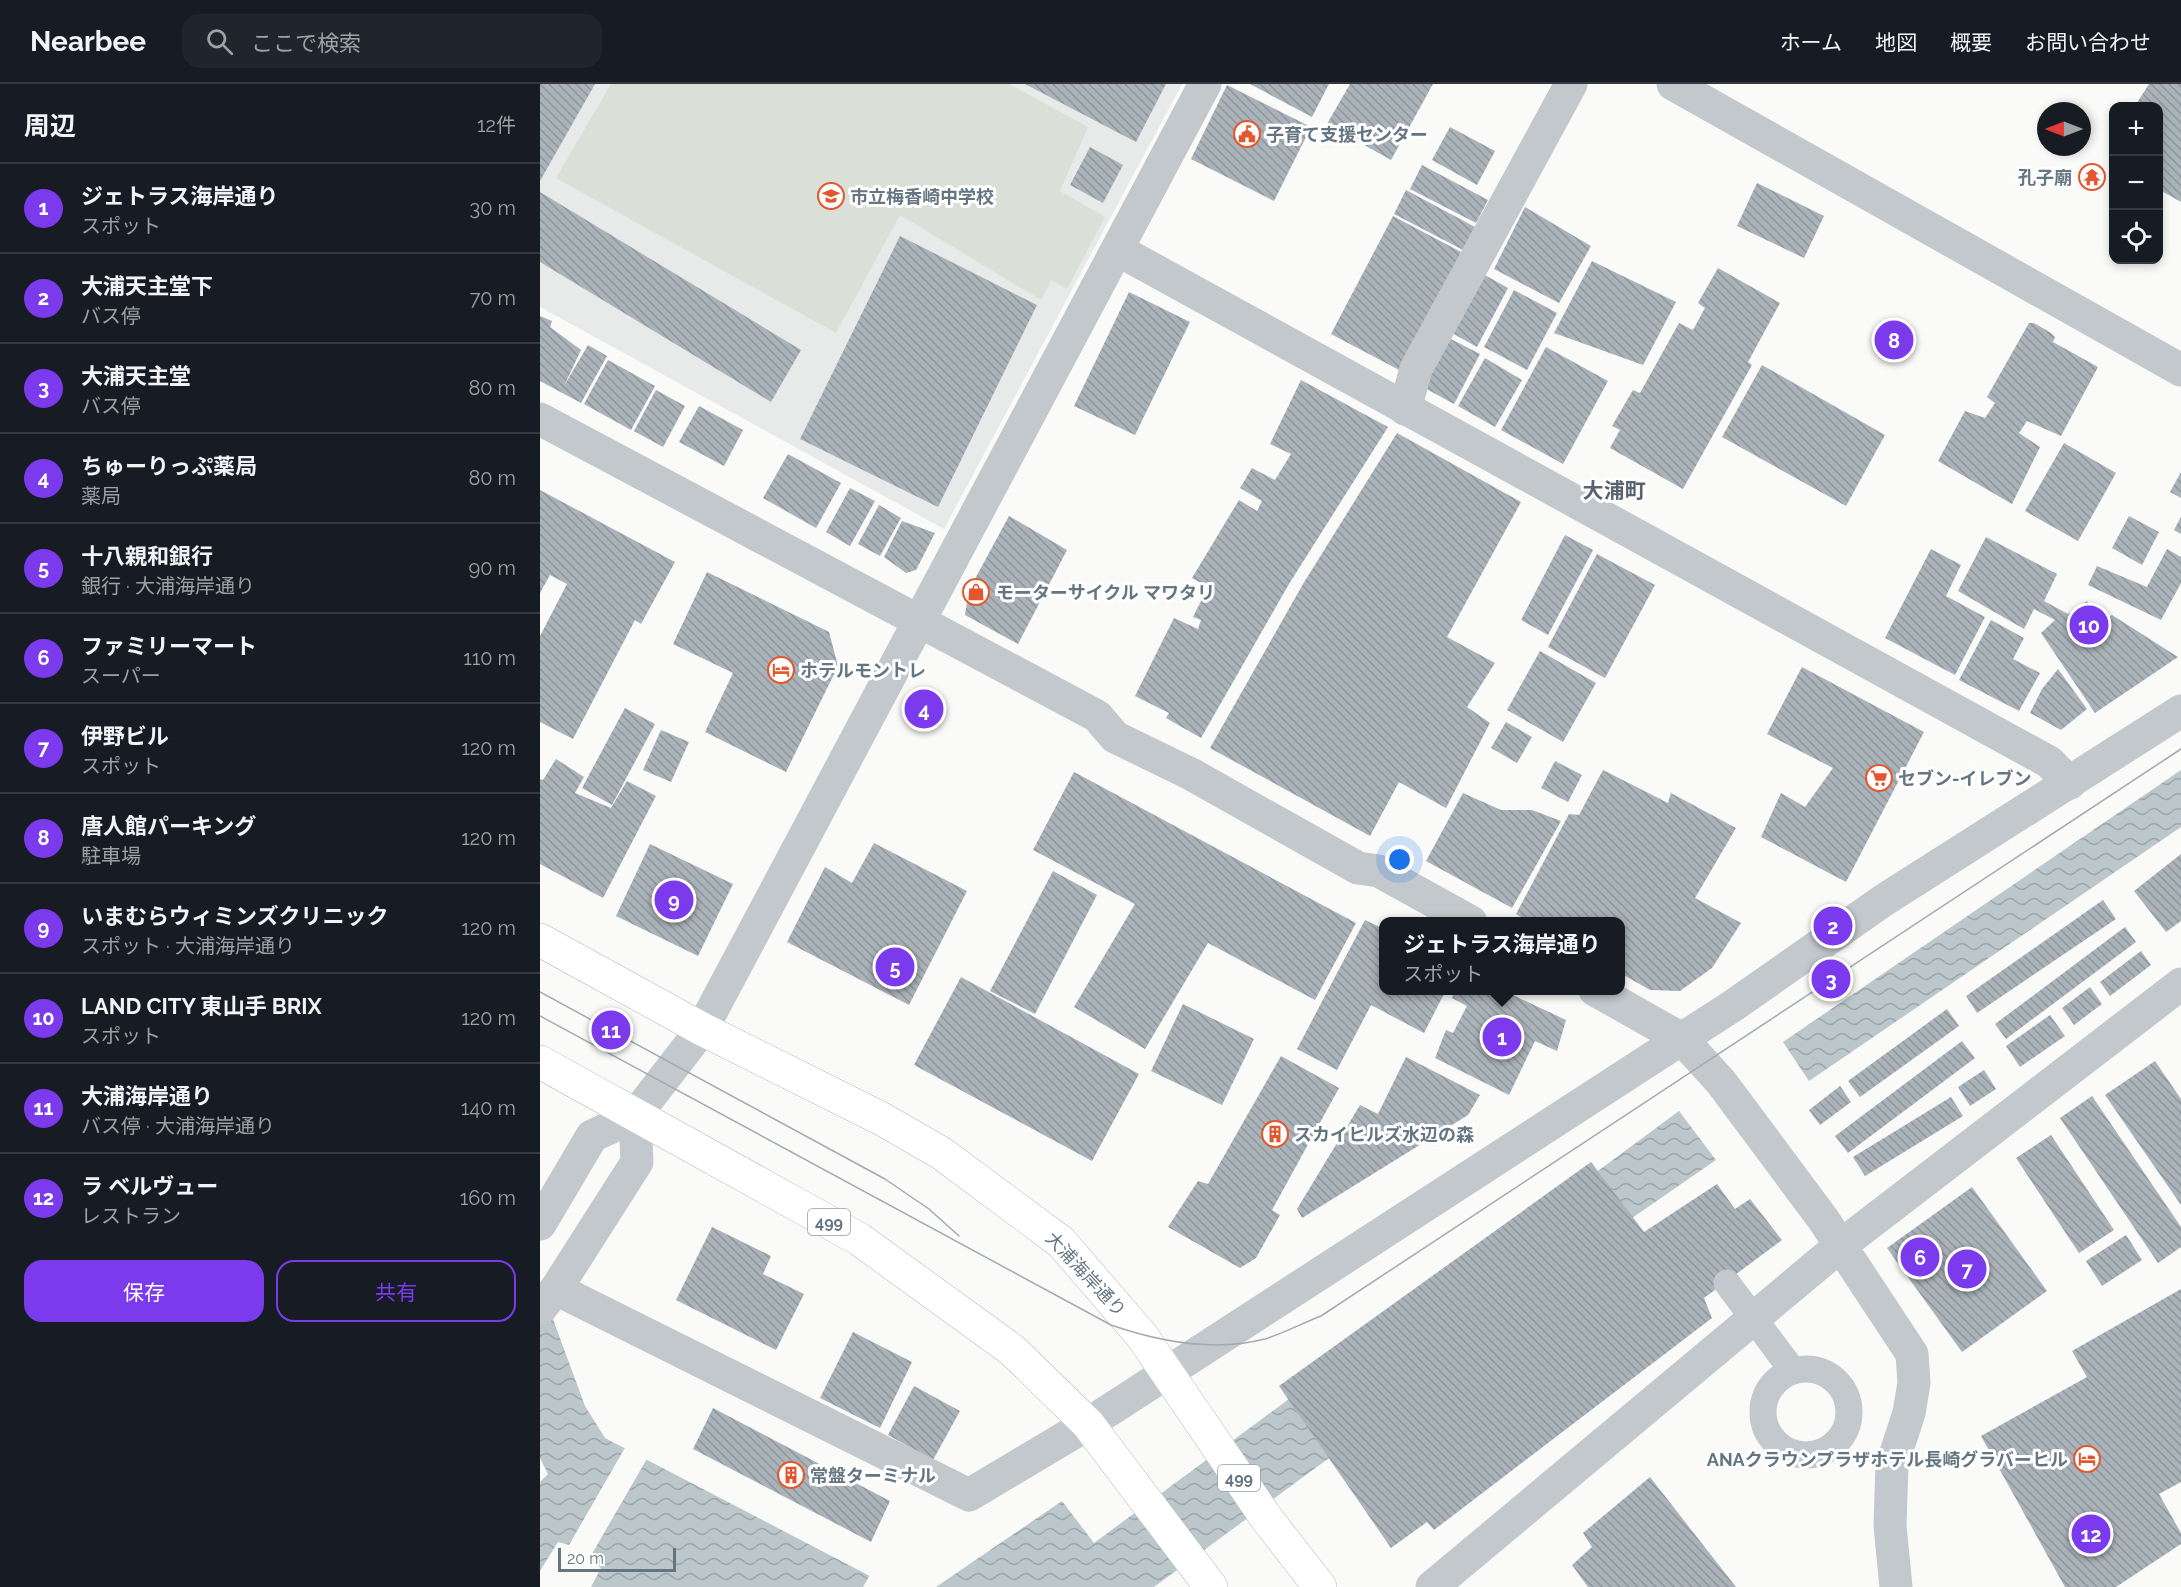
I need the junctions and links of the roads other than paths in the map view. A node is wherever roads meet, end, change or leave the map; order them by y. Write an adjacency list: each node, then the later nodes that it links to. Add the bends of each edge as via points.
1 (1205, 84): 4 (street)
2 (1571, 84): 6 (street, via 1416,369)
3 (1673, 84): 5 (street)
4 (1118, 250): 6 (street); 8 (street)
5 (2181, 370)
6 (1405, 410): 10 (street, via 2049,762)
7 (540, 419): 8 (street)
8 (919, 622): 11 (street, via 1097,716 1115,737 1191,774 1358,868 1379,871); 15 (street)
9 (2181, 711): 10 (street)
10 (2070, 783): 16 (street, via 1884,900)
11 (1464, 917)
12 (540, 940): 15 (highway, 大浦海岸通り / 499)
13 (2181, 984): 20 (street)
14 (1604, 995): 16 (street)
15 (702, 1029): 18 (street); 24 (highway, 大浦海岸通り / 499, via 902,1130 1028,1217 1061,1242 1142,1336)
16 (1682, 1039): 20 (street, via 1721,1082); 24 (street)
17 (540, 1062): 18 (highway, 499)
18 (635, 1116): 19 (street, via 592,1136); 22 (street, via 637,1162); 25 (highway, 499, via 859,1239 1012,1350)
19 (540, 1224)
20 (1840, 1246): 28 (street); 29 (street, via 1912,1354 1914,1383 1909,1413 1892,1465 1890,1526)
21 (1727, 1283): 23 (street)
22 (548, 1299): 25 (street, via 969,1495)
23 (1793, 1371)
24 (1167, 1375): 25 (street); 27 (highway, 大浦海岸通り / 499, via 1267,1519)
25 (1088, 1424): 26 (highway, 499)
26 (1205, 1578)
27 (1320, 1587)
28 (1432, 1587)
29 (1896, 1587)

